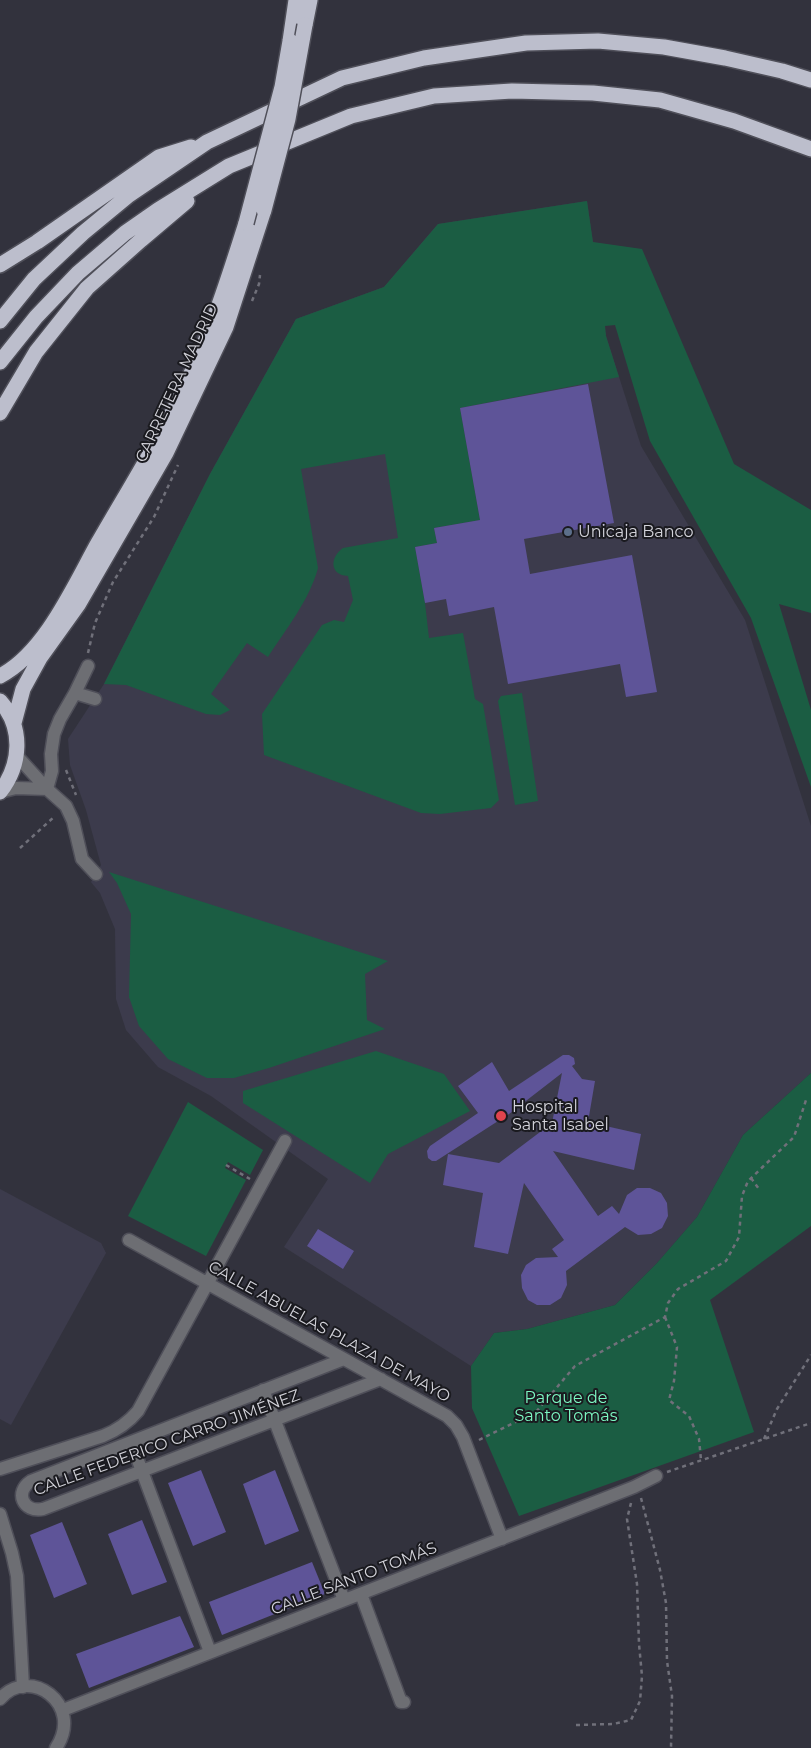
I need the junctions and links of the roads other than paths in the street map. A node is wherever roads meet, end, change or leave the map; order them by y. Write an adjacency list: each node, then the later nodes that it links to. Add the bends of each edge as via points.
1 (296, 0): 12 (highway, CARRETERA MADRID, bridge, via 282,87 246,223 222,299 189,380 54,621 24,659)
2 (310, 0): 16 (highway, CARRETERA MADRID, bridge, via 288,119 264,210 226,327 166,453 78,605 40,658 24,689)
3 (811, 80): 4 (highway, via 664,47 598,41 526,42 424,58 342,78)
4 (207, 142): 7 (highway, via 159,157); 8 (highway, via 129,195 83,233 34,279)
5 (811, 149): 6 (highway, via 734,121 660,100 593,93 512,91 434,96 351,116)
6 (229, 166): 9 (highway, via 124,233 78,273 36,317); 10 (highway, via 87,288 36,352)
7 (0, 265)
8 (0, 321)
9 (0, 362)
10 (0, 413)
11 (88, 666): 13 (street)
12 (0, 676)
13 (75, 693): 14 (street); 18 (street, via 54,734 52,772)
14 (95, 699)
15 (0, 701): 16 (highway)
16 (14, 723): 17 (highway)
17 (17, 756): 18 (street); 19 (highway, via 8,782)
18 (47, 789): 19 (street, via 16,788); 20 (street, via 66,806 82,859)
19 (0, 792)
20 (96, 874)
21 (285, 1141): 23 (street)
22 (129, 1240): 23 (street, CALLE ABUELAS PLAZA DE MAYO)
23 (207, 1283): 24 (street, CALLE ABUELAS PLAZA DE MAYO); 29 (street, via 129,1422 104,1436)
24 (344, 1359): 25 (street, CALLE ABUELAS PLAZA DE MAYO); 26 (street, CALLE FEDERICO CARRO JIMÉNEZ)
25 (381, 1380): 27 (street, CALLE FEDERICO CARRO JIMÉNEZ); 33 (street, CALLE ABUELAS PLAZA DE MAYO, via 447,1416 456,1425)
26 (263, 1390): 27 (street); 28 (street, CALLE FEDERICO CARRO JIMÉNEZ)
27 (275, 1420): 30 (street, CALLE FEDERICO CARRO JIMÉNEZ); 35 (street)
28 (131, 1442): 30 (street); 30 (street, CALLE FEDERICO CARRO JIMÉNEZ, via 31,1481 22,1490 22,1498 29,1508 36,1511)
29 (0, 1469)
30 (142, 1471): 36 (street)
31 (656, 1476): 33 (street, CALLE SANTO TOMÁS)
32 (0, 1514): 37 (street, via 15,1564)
33 (502, 1539): 34 (street, CALLE SANTO TOMÁS)
34 (361, 1594): 35 (street, CALLE SANTO TOMÁS); 39 (street, via 401,1702)
35 (344, 1600): 36 (street, CALLE SANTO TOMÁS)
36 (210, 1652): 40 (street, CALLE SANTO TOMÁS)
37 (22, 1687): 38 (street); 40 (street, via 35,1687 46,1692)
38 (0, 1699)
39 (404, 1702)
40 (63, 1710): 41 (street, via 63,1738)
41 (56, 1748)

